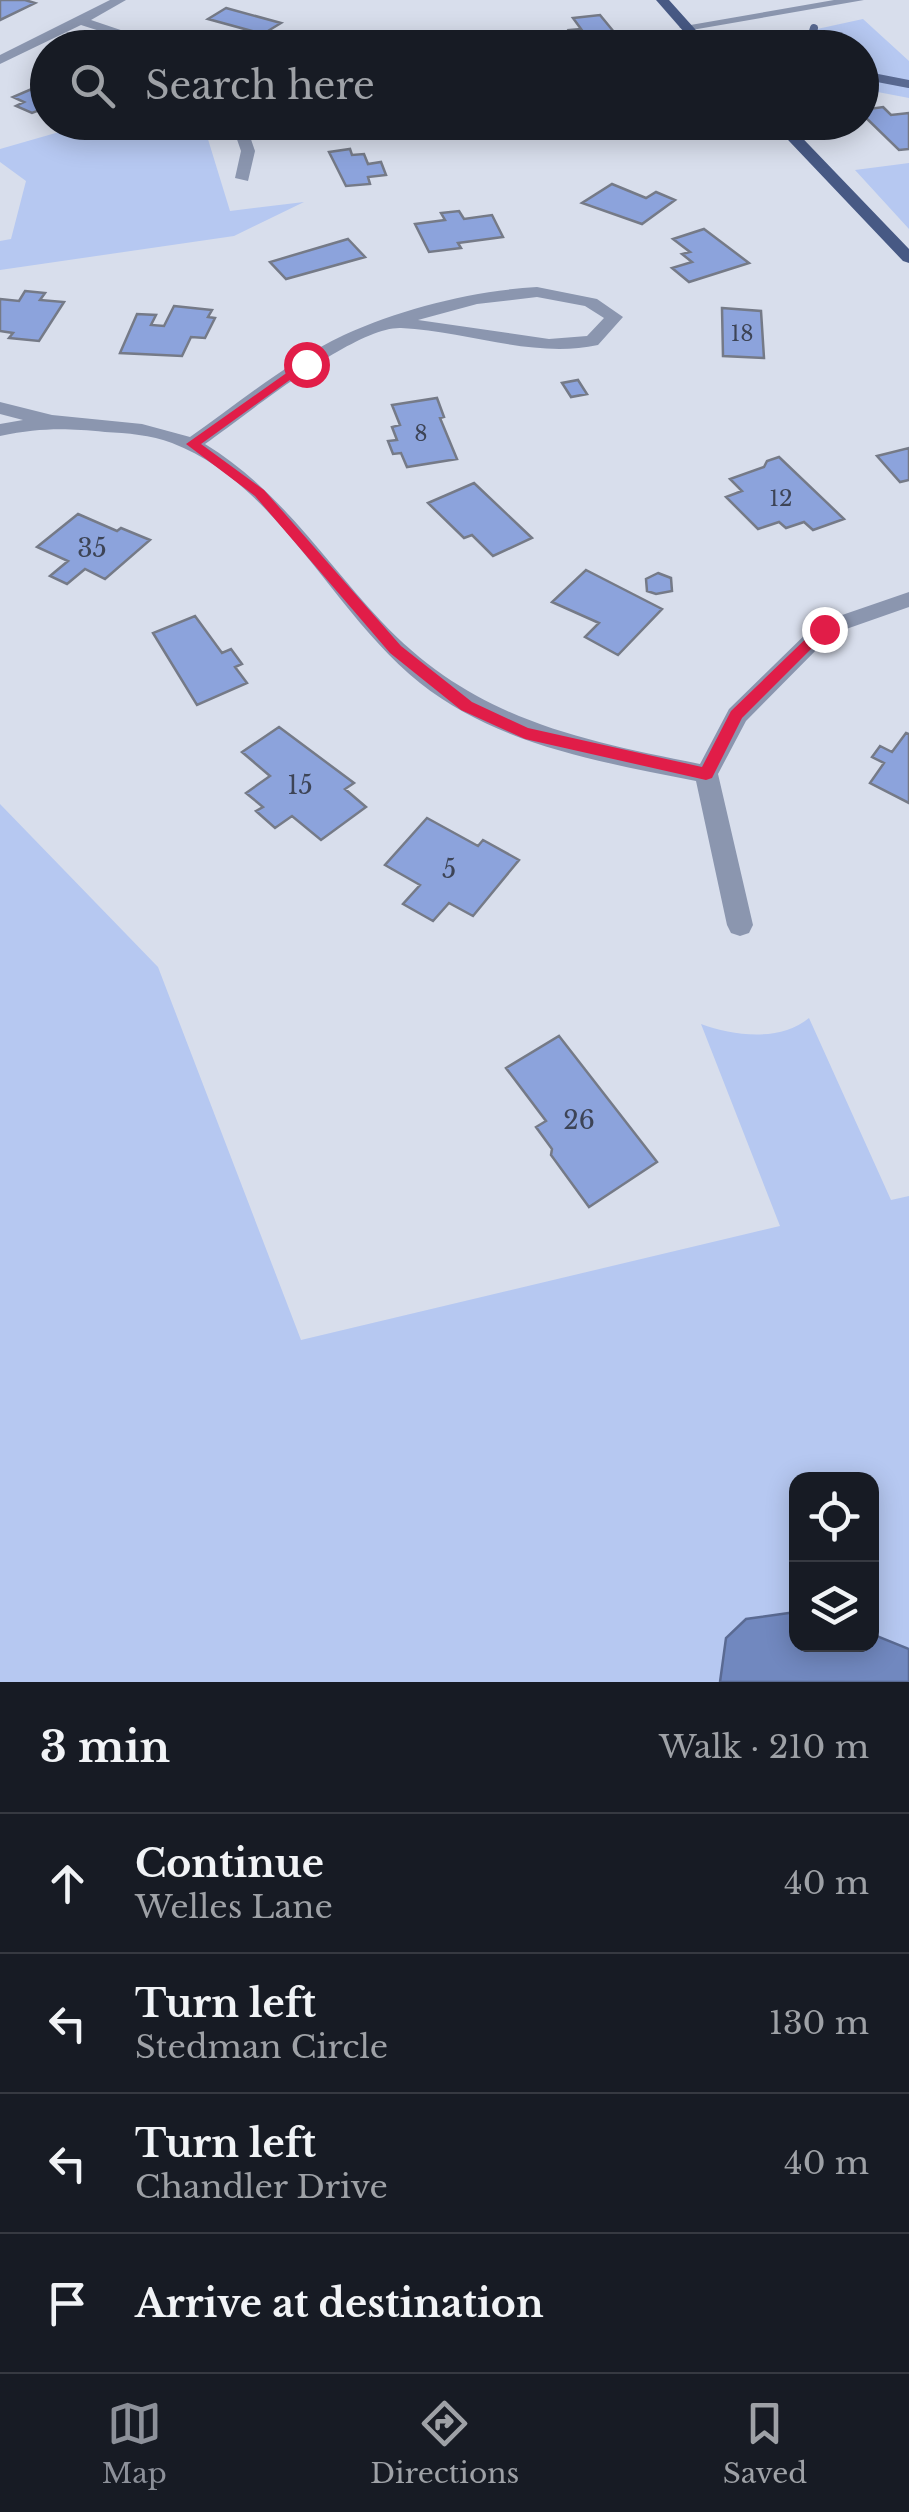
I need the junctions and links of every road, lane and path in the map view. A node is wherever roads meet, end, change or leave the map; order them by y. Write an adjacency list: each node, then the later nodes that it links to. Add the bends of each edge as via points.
1 (120, 0): 4 (street)
2 (662, 0): 5 (main road)
3 (858, 0): 5 (street)
4 (82, 21): 6 (street); 7 (street)
5 (686, 27): 8 (main road)
6 (63, 30)
7 (111, 30)
8 (689, 30)
9 (30, 46): 10 (street)
10 (0, 60)
11 (244, 140): 13 (street)
12 (795, 140): 14 (main road)
13 (243, 178)
14 (909, 258)
15 (396, 322): 15 (street, via 549,344 592,340 614,316 595,301 554,291 460,301); 19 (street, via 306,364)
16 (0, 408): 17 (street)
17 (52, 421): 18 (street); 19 (street, via 130,427)
18 (0, 430)
19 (192, 444): 21 (street, via 259,493 396,650 466,706 525,733)
20 (909, 599): 21 (street, via 824,629 737,714)
21 (706, 774): 22 (street)
22 (740, 925)

